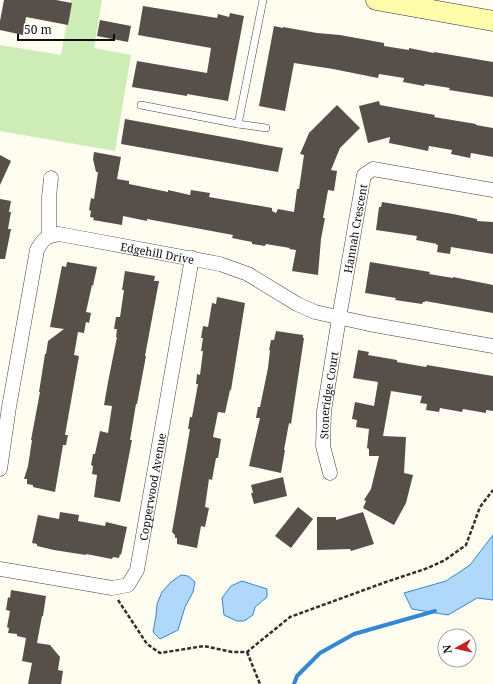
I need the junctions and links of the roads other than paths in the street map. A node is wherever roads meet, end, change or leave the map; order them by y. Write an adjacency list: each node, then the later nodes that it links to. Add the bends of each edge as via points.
1 (263, 0): 5 (lane)
2 (376, 0): 3 (main road)
3 (493, 21)
4 (141, 105): 5 (lane)
5 (238, 124): 6 (lane)
6 (266, 128)
7 (51, 178): 9 (street)
8 (493, 190): 11 (street, Hannah Crescent, via 373,169 364,175)
9 (49, 236): 10 (street, Edgehill Drive, via 59,234); 13 (street, via 41,241 36,250)
10 (192, 258): 11 (street, Edgehill Drive, via 248,274 297,304); 16 (street, Copperwood Avenue, via 137,570 128,585 112,588)
11 (339, 318): 12 (street, Edgehill Drive); 15 (street, Stoneridge Court, via 324,411 323,446)
12 (493, 346)
13 (4, 406): 14 (street)
14 (0, 469)
15 (330, 473)
16 (0, 568)

